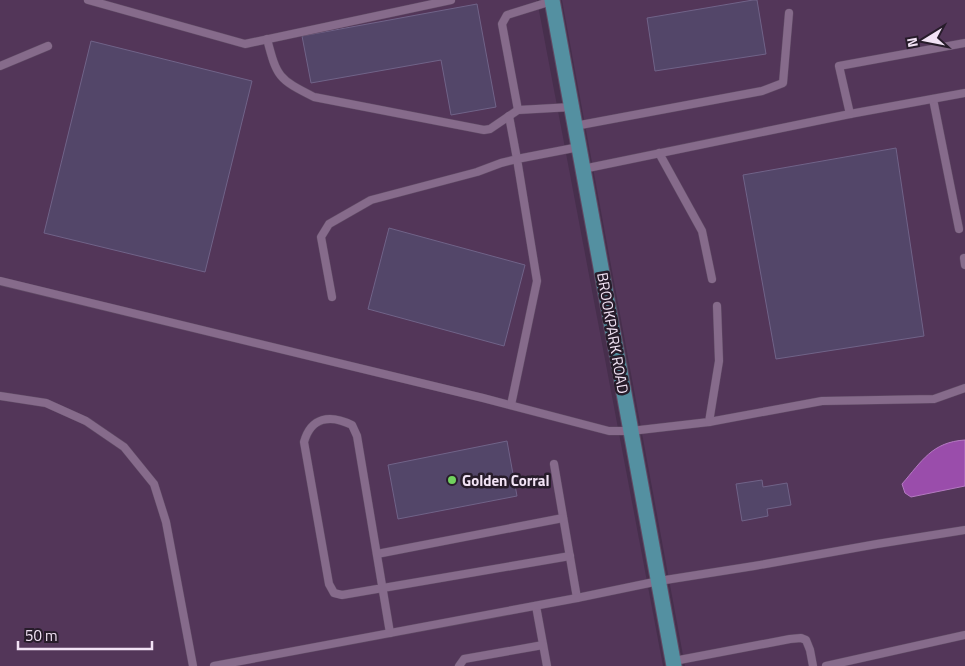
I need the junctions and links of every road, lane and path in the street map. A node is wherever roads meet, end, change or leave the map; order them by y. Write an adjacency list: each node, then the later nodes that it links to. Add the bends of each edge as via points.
1 (88, 0): 5 (lane, via 246,44)
2 (451, 0): 5 (lane)
3 (552, 0): 11 (main road, BROOKPARK ROAD); 12 (lane, via 507,15 502,24)
4 (789, 13): 15 (lane, via 783,83 762,91)
5 (267, 39): 14 (lane, via 280,77 314,97 484,130)
6 (965, 43): 13 (lane, via 839,66)
7 (48, 46): 8 (lane)
8 (0, 66)
9 (965, 93): 10 (lane)
10 (933, 99): 13 (lane); 20 (lane)
11 (572, 107): 12 (lane); 15 (main road, BROOKPARK ROAD)
12 (518, 110): 14 (lane)
13 (850, 114): 17 (lane)
14 (509, 116): 18 (lane)
15 (575, 126): 16 (main road, BROOKPARK ROAD)
16 (579, 146): 18 (lane); 19 (main road, BROOKPARK ROAD)
17 (659, 153): 19 (lane); 21 (lane, via 702,231)
18 (517, 159): 23 (lane, via 372,200 329,224 321,237); 27 (lane, via 537,281)
19 (583, 170): 29 (main road, BROOKPARK ROAD)
20 (959, 229)
21 (712, 279)
22 (0, 281): 27 (lane)
23 (332, 297)
24 (717, 306): 28 (lane, via 719,361)
25 (965, 388): 28 (lane, via 934,400 822,401)
26 (0, 396): 43 (lane, via 46,402 86,422 124,447 154,484 166,522)
27 (511, 405): 29 (lane, via 609,431)
28 (709, 422): 29 (lane)
29 (631, 431): 35 (main road, BROOKPARK ROAD)
30 (554, 464): 31 (lane)
31 (563, 518): 33 (lane); 34 (lane)
32 (965, 530): 35 (lane)
33 (377, 554): 36 (lane); 36 (lane, via 357,436 352,425 340,419 316,422 307,431 304,442 329,584 334,593 342,595)
34 (570, 556): 36 (lane); 37 (lane)
35 (659, 581): 37 (lane); 42 (main road, BROOKPARK ROAD)
36 (383, 588): 39 (lane)
37 (577, 598): 38 (lane)
38 (536, 606): 39 (lane); 41 (lane)
39 (390, 633): 44 (lane)
40 (965, 635): 48 (lane)
41 (543, 645): 45 (lane, via 464,659); 46 (lane)
42 (674, 664): 47 (lane, via 801,638 806,640)
43 (193, 666)
44 (214, 666)
45 (458, 666)
46 (547, 666)
47 (813, 666)
48 (826, 666)

